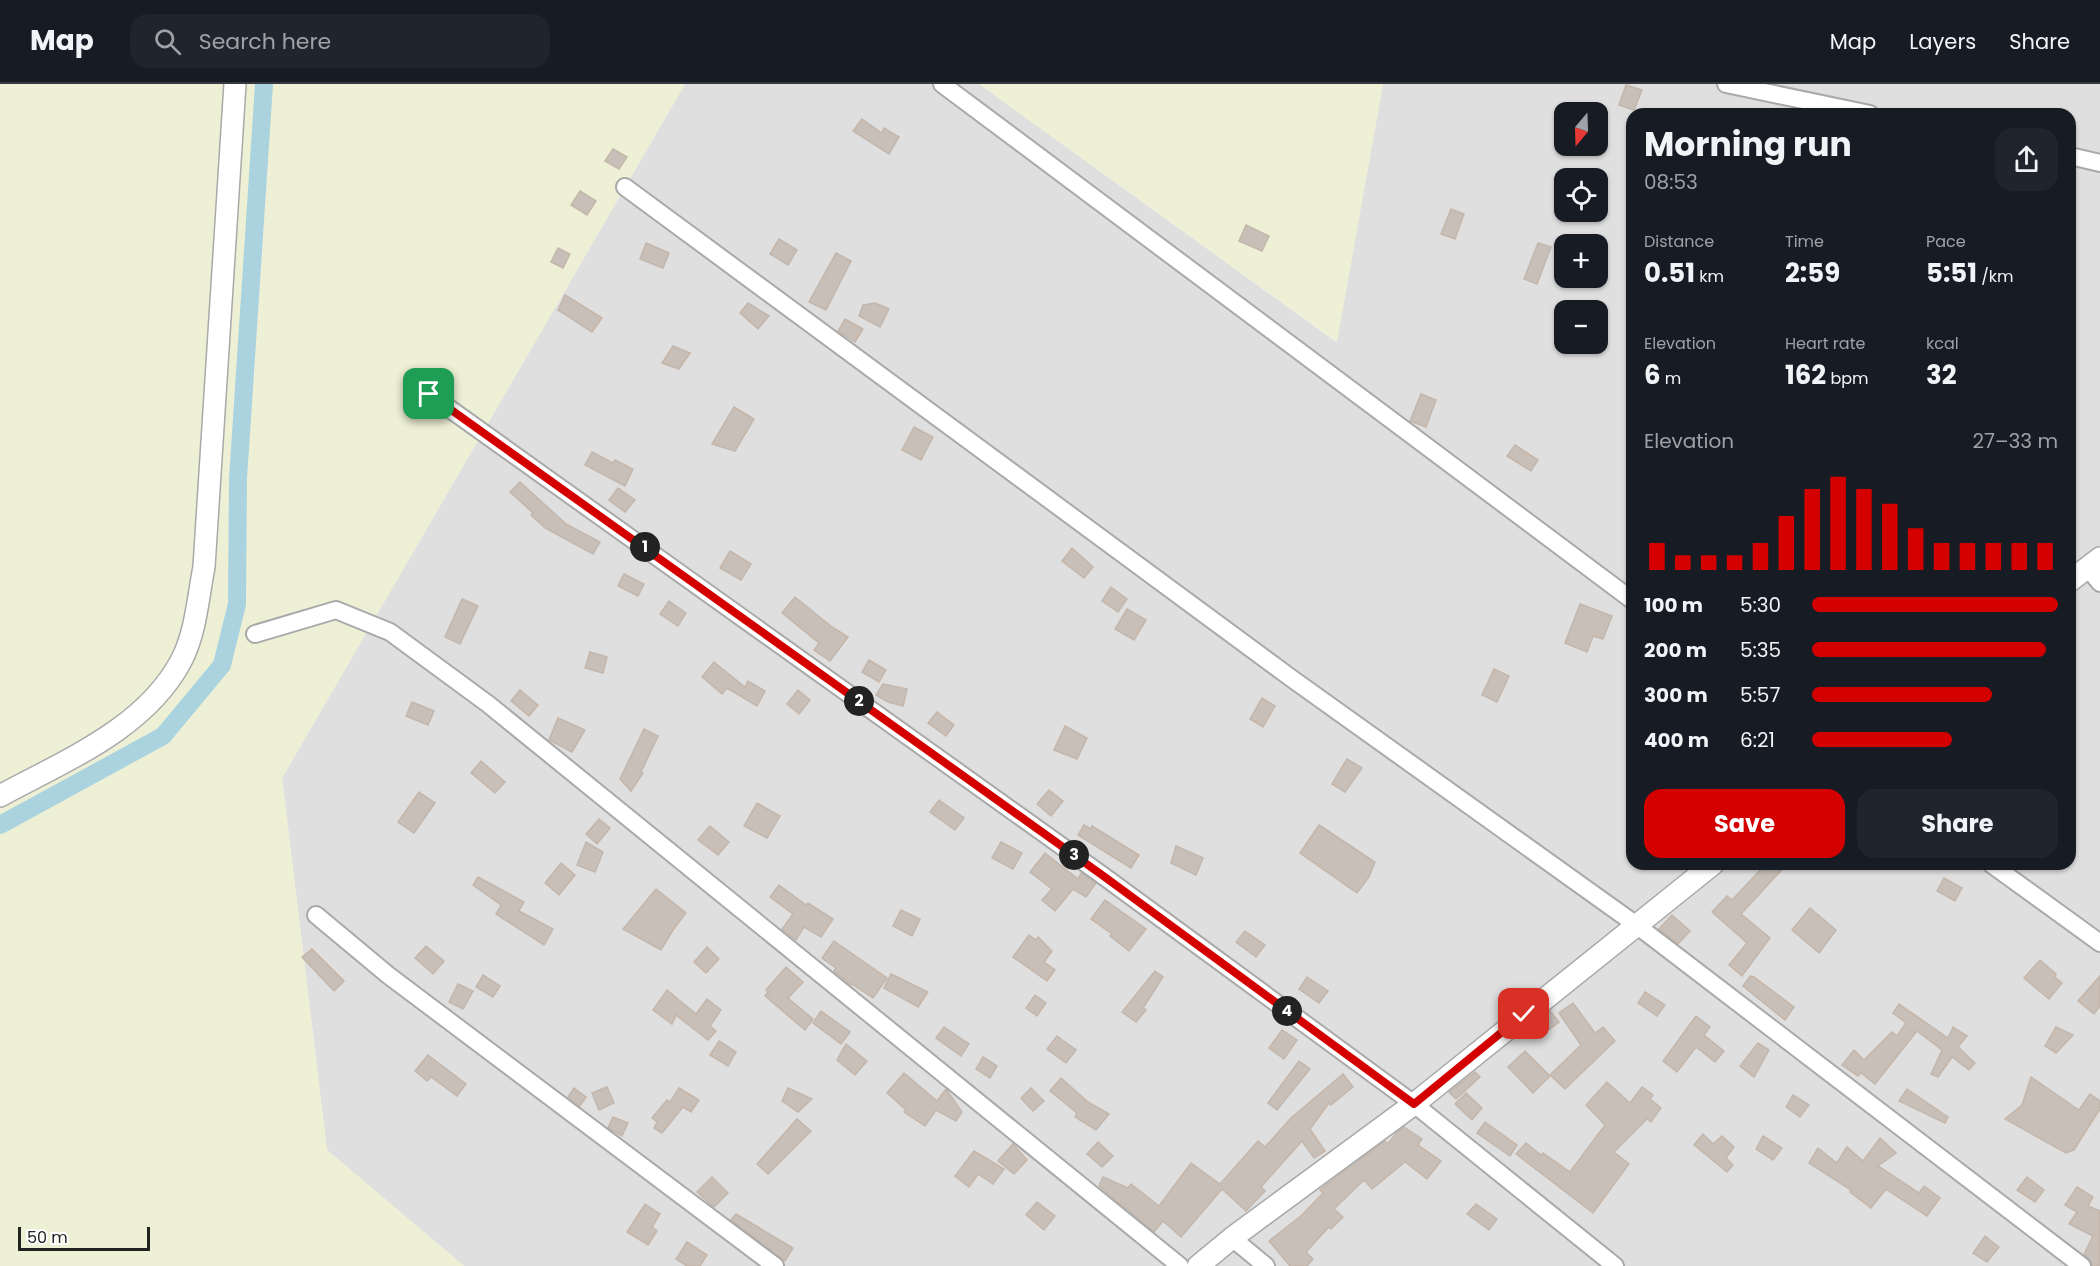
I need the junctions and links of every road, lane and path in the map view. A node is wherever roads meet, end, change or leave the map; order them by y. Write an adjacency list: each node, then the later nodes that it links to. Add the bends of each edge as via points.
1 (235, 84): 13 (street, via 204,567 182,660 164,688 137,715 107,737)
2 (942, 84): 11 (street)
3 (1726, 84): 4 (street)
4 (1841, 108)
5 (2076, 157): 6 (street)
6 (2100, 163)
7 (626, 187): 17 (street, via 1291,678)
8 (429, 394): 19 (street, via 1102,875)
9 (2096, 569): 10 (street)
10 (2076, 578)
11 (1626, 596)
12 (255, 634): 22 (street, via 336,610 390,632 489,704)
13 (0, 796)
14 (1705, 870): 17 (street)
15 (1999, 870): 18 (street)
16 (316, 915): 21 (street, via 388,975)
17 (1635, 924): 19 (street); 26 (street)
18 (2100, 943)
19 (1414, 1104): 20 (street); 25 (street)
20 (1232, 1238): 23 (street); 24 (street)
21 (775, 1266)
22 (1180, 1266)
23 (1198, 1266)
24 (1266, 1266)
25 (1614, 1266)
26 (2082, 1266)

